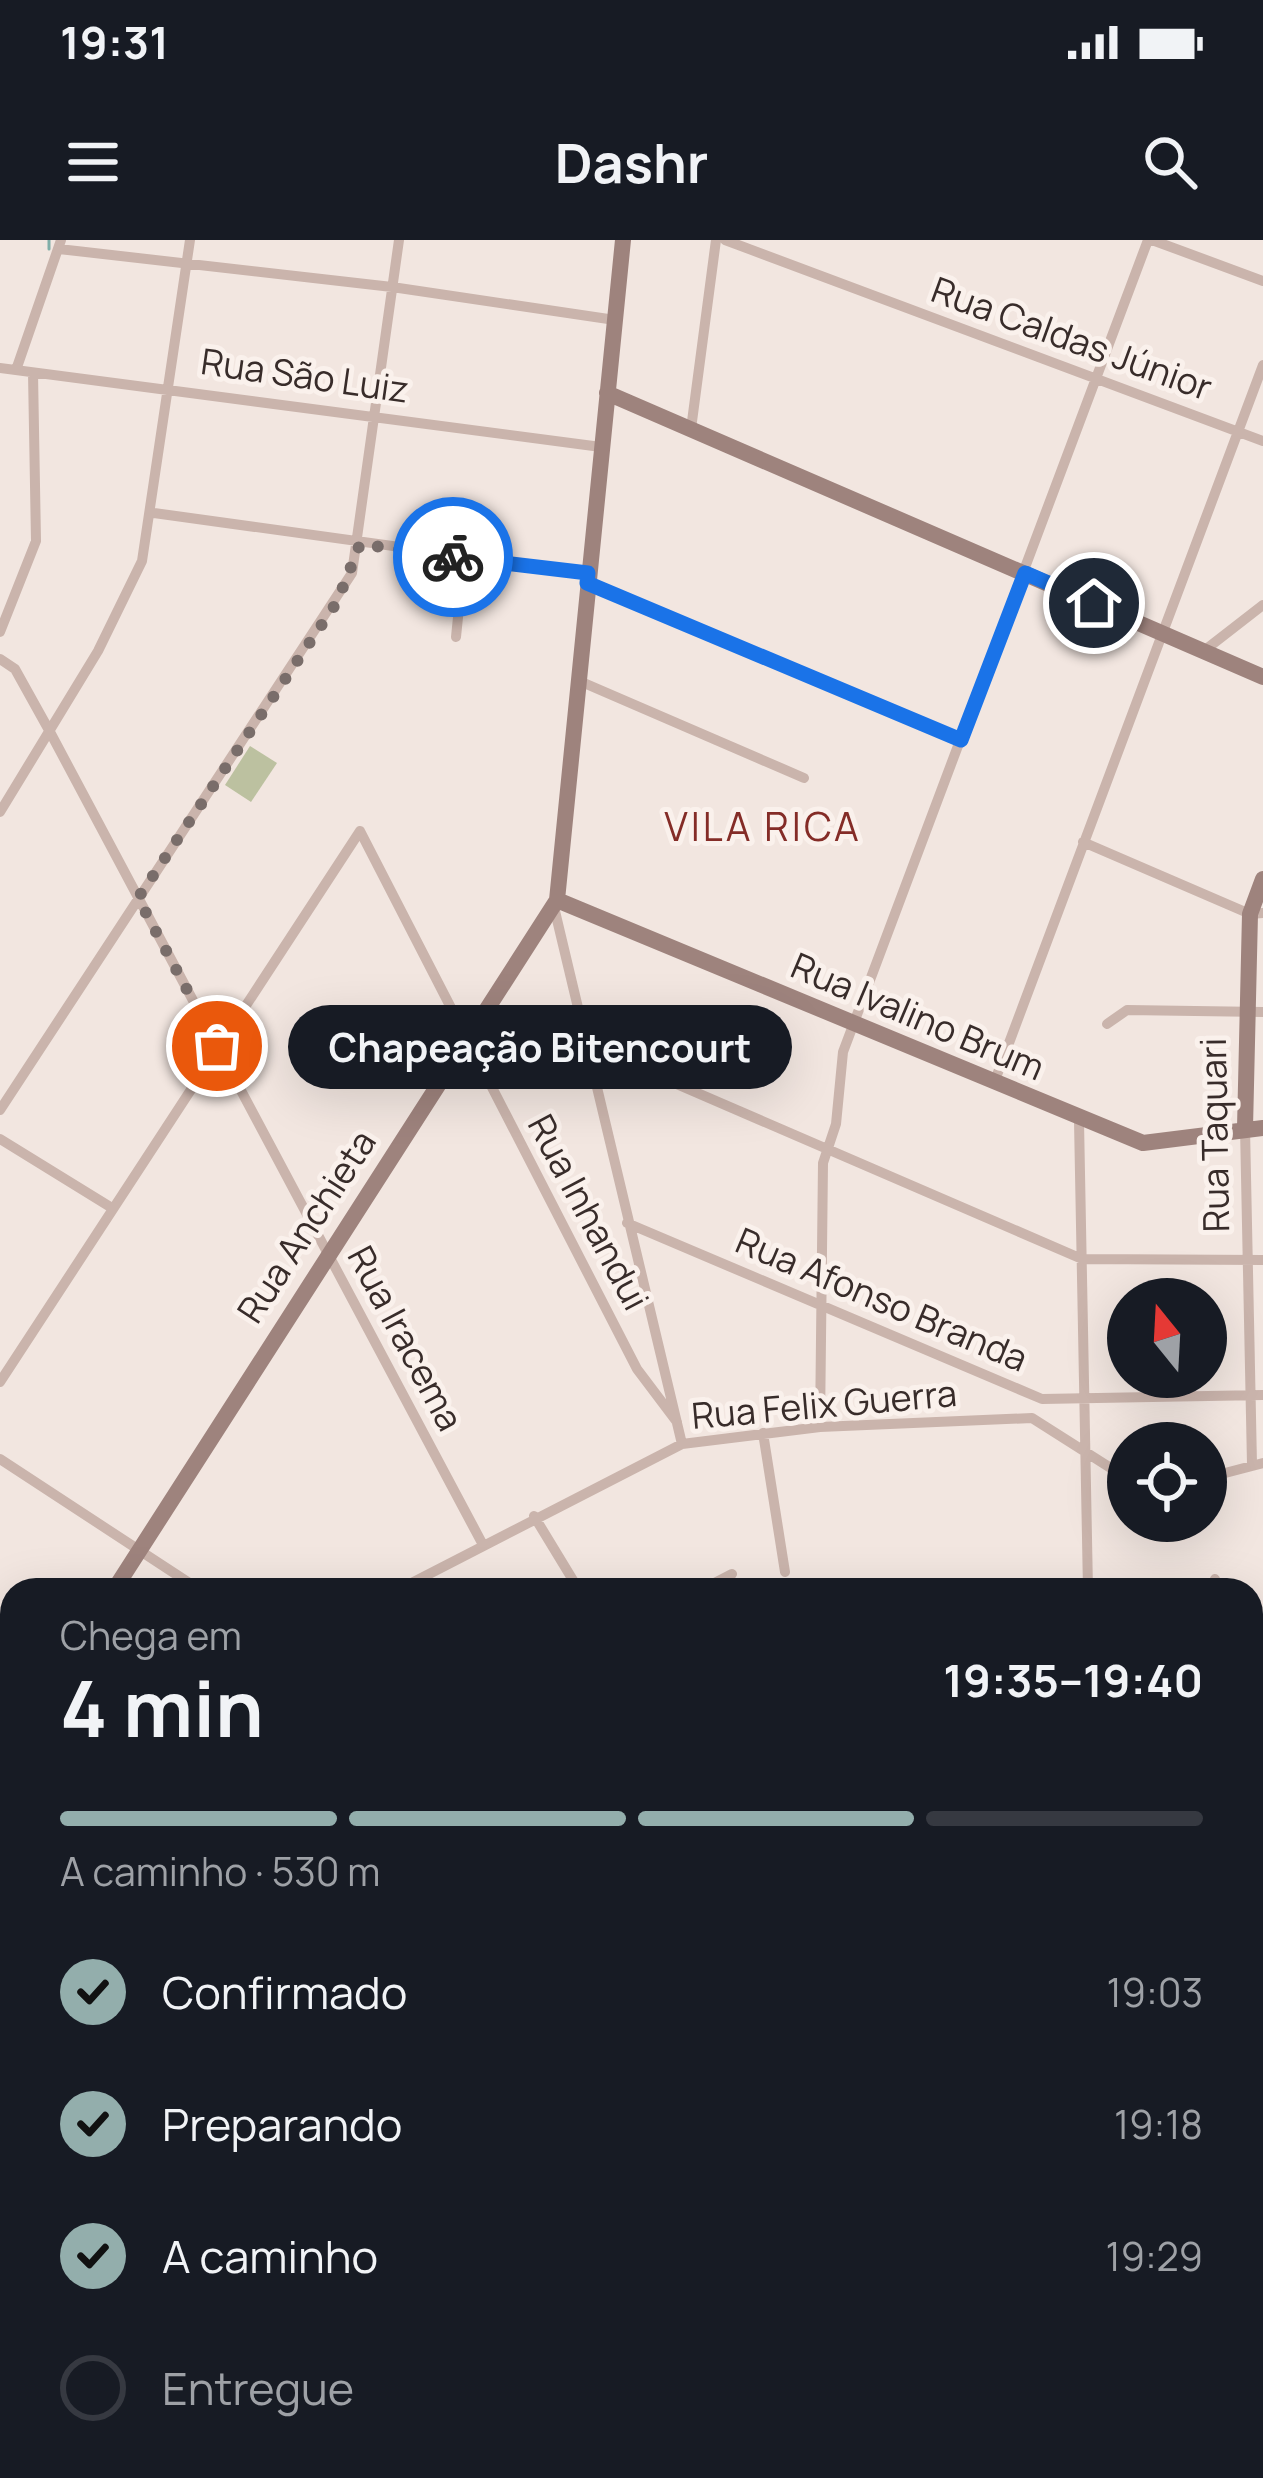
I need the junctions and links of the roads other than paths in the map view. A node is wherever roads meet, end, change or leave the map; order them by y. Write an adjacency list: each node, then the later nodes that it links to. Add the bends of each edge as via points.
1 (190, 240): 7 (street)
2 (399, 240): 9 (street)
3 (623, 240): 10 (street)
4 (720, 240): 15 (street, Rua Caldas Júnior); 19 (street)
5 (1150, 240): 8 (street); 15 (street)
6 (60, 245): 7 (street); 13 (street)
7 (187, 262): 9 (street); 16 (street)
8 (1263, 281)
9 (392, 287): 10 (street); 18 (street)
10 (615, 320): 17 (street)
11 (1263, 365): 20 (street)
12 (0, 368): 13 (street, Rua São Luiz)
13 (16, 370): 14 (street, Rua São Luiz)
14 (33, 374): 16 (street, Rua São Luiz); 29 (street, via 36,541)
15 (1094, 380): 20 (street, Rua Caldas Júnior); 26 (street)
16 (169, 387): 18 (street, Rua São Luiz); 23 (street)
17 (607, 393): 19 (street); 22 (street)
18 (376, 414): 22 (street, Rua São Luiz); 24 (street)
19 (691, 429): 26 (street)
20 (1237, 431): 21 (street, Rua Caldas Júnior); 30 (street)
21 (1263, 440)
22 (602, 447): 27 (street)
23 (154, 513): 24 (street); 36 (street, via 142,561)
24 (360, 544): 25 (street); 42 (street, via 337,602)
25 (464, 558): 27 (street); 31 (street)
26 (1025, 573): 30 (street); 37 (street)
27 (588, 578): 35 (street); 37 (street)
28 (1263, 605): 32 (street)
29 (0, 632)
30 (1163, 633): 32 (street); 40 (street)
31 (456, 637)
32 (1205, 650): 34 (street)
33 (0, 659): 36 (street, Rua Iracema, via 16,668)
34 (1263, 677)
35 (577, 680): 38 (street); 43 (street)
36 (50, 732): 39 (street); 42 (street, Rua Iracema)
37 (961, 740): 46 (street)
38 (805, 778)
39 (0, 812)
40 (1083, 842): 44 (street); 51 (street)
41 (1263, 879): 44 (street, Rua Taquari)
42 (138, 898): 50 (street, Rua Iracema); 52 (street)
43 (555, 903): 46 (street, Rua Ivalino Brum); 48 (street, Rua Anchieta); 49 (street)
44 (1257, 914): 45 (street, Rua Taquari)
45 (1254, 1012): 47 (street, via 1127,1010); 54 (street, Rua Taquari)
46 (853, 1023): 51 (street, Rua Ivalino Brum); 56 (street)
47 (1107, 1024)
48 (466, 1043): 50 (street, Rua Inhandui, via 360,831); 59 (street, Rua Anchieta); 67 (street, Rua Inhandui, via 637,1369)
49 (584, 1044): 56 (street); 58 (street)
50 (217, 1046): 57 (street); 59 (street, Rua Iracema)
51 (994, 1083): 53 (street, Rua Ivalino Brum)
52 (0, 1110)
53 (1079, 1121): 54 (street, Rua Ivalino Brum, via 1142,1144); 60 (street)
54 (1254, 1128): 61 (street, Rua Taquari)
55 (0, 1139): 57 (street)
56 (828, 1149): 60 (street); 63 (street)
57 (112, 1208): 64 (street)
58 (627, 1222): 63 (street, Rua Afonso Branda); 67 (street)
59 (326, 1253): 77 (street, Rua Iracema); 78 (street, Rua Anchieta)
60 (1082, 1259): 61 (street); 66 (street)
61 (1249, 1260): 62 (street); 65 (street, Rua Taquari)
62 (1263, 1260)
63 (822, 1308): 66 (street, Rua Afonso Branda, via 1042,1399); 68 (street)
64 (0, 1382)
65 (1257, 1395): 66 (street, Rua Afonso Branda); 73 (street, Rua Taquari)
66 (1083, 1400): 71 (street)
67 (677, 1423): 70 (street)
68 (820, 1426): 69 (street, Rua Felix Guerra); 71 (street, Rua Felix Guerra, via 1033,1418)
69 (763, 1433): 70 (street, Rua Felix Guerra); 79 (street)
70 (682, 1444): 76 (street, Rua Felix Guerra)
71 (1086, 1455): 74 (street, Rua Felix Guerra); 86 (street)
72 (0, 1459): 78 (street)
73 (1258, 1464): 75 (street)
74 (1107, 1467)
75 (1227, 1472)
76 (534, 1516): 77 (street, Rua Felix Guerra); 84 (street)
77 (482, 1543): 83 (street, Rua Felix Guerra)
78 (140, 1550): 81 (street, Rua Anchieta); 82 (street)
79 (785, 1572)
80 (732, 1574): 85 (street)
81 (122, 1578)
82 (182, 1578)
83 (419, 1578)
84 (572, 1578)
85 (724, 1578)
86 (1088, 1578)

